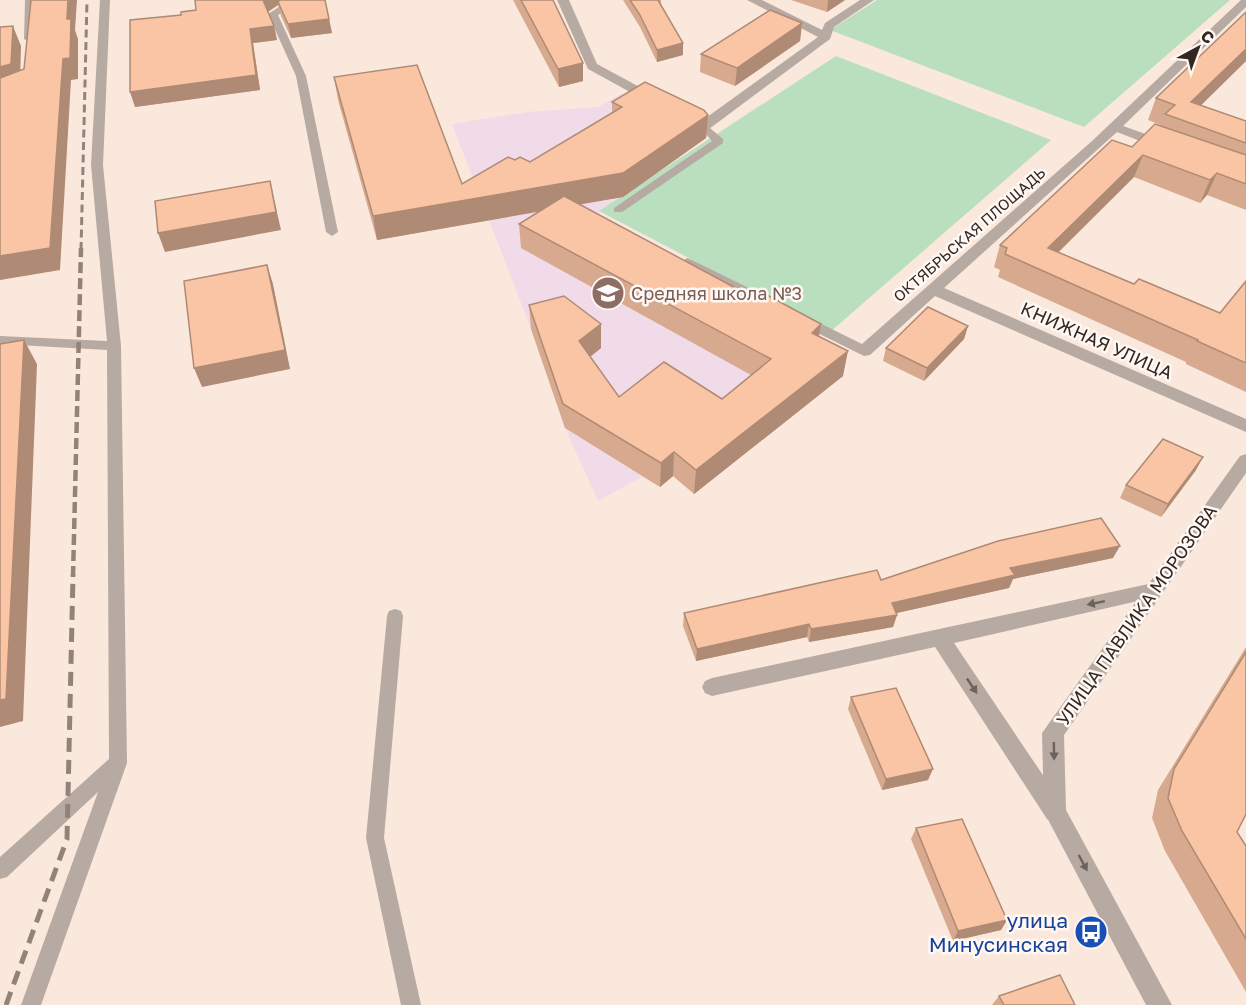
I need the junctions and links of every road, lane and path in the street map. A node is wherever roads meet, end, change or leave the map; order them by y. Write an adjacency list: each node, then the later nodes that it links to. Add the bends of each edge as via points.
1 (30, 0): 9 (lane)
2 (105, 0): 18 (lane, via 97,165)
3 (297, 0): 14 (lane, via 273,14 301,76)
4 (563, 0): 10 (street, via 592,66)
5 (753, 0): 8 (street)
6 (868, 0): 8 (street, via 829,25)
7 (1246, 1): 11 (street, ОКТЯБРЬСКАЯ ПЛОЩАДЬ)
8 (826, 37): 10 (street)
9 (28, 55)
10 (704, 126): 13 (lane, via 719,141)
11 (1115, 127): 12 (street); 16 (street, ОКТЯБРЬСКАЯ ПЛОЩАДЬ)
12 (1180, 151)
13 (618, 210)
14 (332, 232)
15 (679, 259): 16 (street, ОКТЯБРЬСКАЯ ПЛОЩАДЬ, via 864,351)
16 (932, 289): 19 (street, КНИЖНАЯ УЛИЦА)
17 (0, 340): 18 (lane)
18 (114, 346): 25 (lane)
19 (1246, 426)
20 (1246, 460): 21 (street, УЛИЦА ПАВЛИКА МОРОЗОВА)
21 (1153, 591): 23 (street, one-way to 23); 26 (street, УЛИЦА ПАВЛИКА МОРОЗОВА, one-way to 26, via 1053,733)
22 (395, 616): 29 (lane, via 375,838)
23 (940, 638): 24 (street); 26 (street, one-way to 26)
24 (712, 687)
25 (117, 763): 27 (lane); 28 (lane)
26 (1055, 812): 30 (street, УЛИЦА ПАВЛИКА МОРОЗОВА, one-way to 30)
27 (0, 870)
28 (31, 1005)
29 (411, 1005)
30 (1160, 1005)

